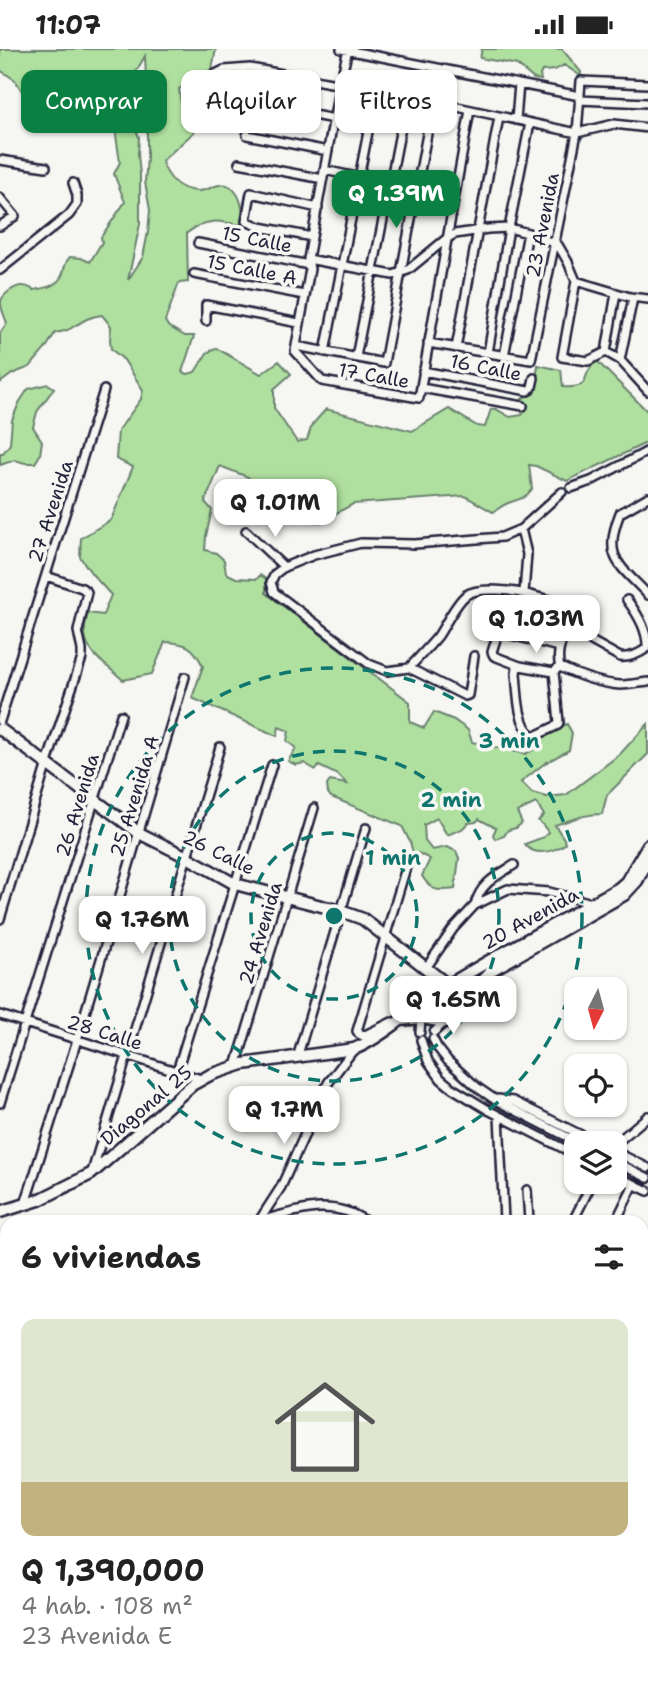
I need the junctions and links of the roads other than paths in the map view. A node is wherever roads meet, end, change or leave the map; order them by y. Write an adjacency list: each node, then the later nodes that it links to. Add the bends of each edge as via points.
1 (346, 49): 4 (street); 5 (street)
2 (225, 70): 3 (street)
3 (261, 70)
4 (342, 70)
5 (519, 84): 7 (street); 15 (street)
6 (648, 84): 7 (street, 23 Avenida, via 581,81)
7 (580, 98): 8 (street); 21 (street, 23 Avenida)
8 (648, 103)
9 (457, 107): 10 (street)
10 (470, 110): 13 (street); 38 (street)
11 (335, 113): 14 (street)
12 (321, 116): 14 (street)
13 (499, 117): 15 (street); 35 (street)
14 (334, 119): 23 (street)
15 (516, 120): 16 (street)
16 (530, 123): 21 (street); 34 (street)
17 (648, 128): 21 (street, via 614,124)
18 (368, 133): 28 (street)
19 (400, 133): 30 (street)
20 (427, 133): 45 (street)
21 (577, 133): 40 (street, 23 Avenida)
22 (247, 135): 23 (street)
23 (328, 151): 27 (street)
24 (0, 160): 26 (street)
25 (239, 163): 27 (street)
26 (46, 167)
27 (323, 175): 28 (street); 32 (street)
28 (359, 178): 30 (street); 42 (street)
29 (73, 183): 43 (street, via 77,204 69,215)
30 (390, 184): 44 (street)
31 (0, 198): 33 (street, via 15,216)
32 (317, 208): 37 (street); 37 (street, via 251,193 246,221)
33 (0, 226)
34 (509, 228): 35 (street); 36 (street); 59 (street)
35 (478, 230): 38 (street); 55 (street)
36 (527, 233): 40 (street); 60 (street)
37 (312, 237): 41 (street)
38 (446, 239): 45 (street); 54 (street)
39 (198, 243): 41 (street, 15 Calle)
40 (554, 243): 47 (street); 60 (street, 23 Avenida, via 532,359)
41 (308, 262): 42 (street, 15 Calle); 49 (street)
42 (342, 266): 44 (street, 15 Calle); 57 (street)
43 (0, 270)
44 (373, 272): 45 (street, 15 Calle); 61 (street)
45 (401, 273): 61 (street, via 384,363)
46 (194, 274): 49 (street, 15 Calle A)
47 (576, 281): 48 (street); 58 (street, via 562,356 588,361)
48 (616, 293): 50 (street); 58 (street)
49 (304, 295): 53 (street)
50 (633, 298): 51 (street); 62 (street)
51 (648, 299)
52 (206, 321): 53 (street, via 206,305)
53 (299, 323): 56 (street)
54 (428, 343): 55 (street); 63 (street)
55 (456, 348): 59 (street)
56 (295, 349): 57 (street); 65 (street, 17 Calle, via 322,381 418,399)
57 (325, 352): 61 (street)
58 (606, 352): 62 (street)
59 (488, 353): 60 (street)
60 (505, 356)
61 (356, 358)
62 (620, 361): 67 (street)
63 (423, 371): 64 (street, 16 Calle, via 528,391); 65 (street)
64 (534, 377)
65 (421, 388): 68 (street)
66 (104, 390): 74 (street, 27 Avenida)
67 (648, 391)
68 (523, 406)
69 (648, 451): 71 (street, via 567,490)
70 (648, 497): 76 (street, via 620,513 611,548)
71 (521, 529): 73 (street, via 502,537 361,543); 75 (street, via 527,554)
72 (246, 531): 73 (street)
73 (284, 567): 82 (street, via 271,582 274,592 369,664 387,671)
74 (46, 576): 87 (street, 27 Avenida); 90 (street, via 87,592 78,631 82,658)
75 (524, 593): 78 (street, via 560,604 567,617); 82 (street, via 487,590 467,595)
76 (648, 596)
77 (627, 600): 78 (street, via 647,639 641,653 620,657)
78 (566, 628): 79 (street)
79 (559, 647): 81 (street, via 498,634 494,656); 83 (street)
80 (474, 656): 82 (street, via 465,697)
81 (520, 666): 83 (street); 83 (street, via 516,673 520,713 532,736 558,725)
82 (409, 669)
83 (557, 669): 85 (street, via 620,685)
84 (186, 677): 95 (street, 25 Avenida A)
85 (648, 682)
86 (121, 715): 92 (street, 26 Avenida)
87 (0, 720)
88 (0, 729): 90 (main road, 26 Calle)
89 (220, 747): 97 (street)
90 (47, 764): 92 (main road, 26 Calle); 106 (street)
91 (272, 765): 101 (street)
92 (95, 799): 95 (main road, 26 Calle); 116 (street, 26 Avenida)
93 (314, 808): 102 (street, 24 Avenida)
94 (366, 828): 105 (street)
95 (139, 833): 97 (main road, 26 Calle); 117 (street, 25 Avenida A)
96 (648, 845): 103 (main road, 20 Avenida, via 626,882)
97 (187, 857): 101 (main road, 26 Calle); 119 (street)
98 (648, 860): 111 (main road, 20 Avenida, via 631,890 492,970)
99 (408, 861): 107 (street)
100 (514, 865): 104 (street, via 490,879)
101 (235, 884): 102 (main road, 26 Calle); 124 (street)
102 (288, 897): 105 (main road, 26 Calle); 122 (street, 24 Avenida)
103 (592, 903): 104 (street, via 550,892 508,889); 109 (main road, 20 Avenida)
104 (475, 905): 108 (street)
105 (341, 911): 107 (main road, 26 Calle, via 363,919); 120 (street)
106 (0, 919)
107 (387, 937): 108 (main road, 26 Calle); 114 (street, via 357,1030 363,1036)
108 (426, 968): 109 (main road, 26 Calle)
109 (448, 985): 110 (main road, 20 Avenida); 111 (main road, 26 Calle)
110 (430, 998): 113 (main road, 20 Avenida); 114 (main road, Diagonal 25)
111 (466, 1006): 115 (main road, 20 Avenida, via 458,1017)
112 (0, 1016): 116 (street, 28 Calle)
113 (421, 1018): 114 (main road); 115 (main road); 123 (street, via 425,1055)
114 (400, 1020): 118 (main road, Diagonal 25)
115 (445, 1022): 121 (street, via 434,1036)
116 (25, 1023): 117 (street, 28 Calle); 129 (street, 26 Avenida)
117 (77, 1040): 119 (street, 28 Calle); 148 (street, 25 Avenida A)
118 (354, 1049): 120 (main road, Diagonal 25); 150 (street, via 328,1083 281,1187)
119 (127, 1055): 124 (street, 28 Calle); 141 (street)
120 (297, 1058): 122 (main road, Diagonal 25)
121 (448, 1061): 123 (street); 125 (street)
122 (236, 1066): 126 (main road, Diagonal 25)
123 (435, 1070): 127 (street)
124 (177, 1071): 126 (street, 28 Calle)
125 (463, 1075): 127 (street); 128 (street)
126 (201, 1079): 141 (main road, Diagonal 25)
127 (452, 1088): 130 (street)
128 (494, 1099): 133 (street, via 513,1101); 135 (street)
129 (0, 1103)
130 (499, 1116): 132 (street); 136 (street)
131 (648, 1117): 134 (street)
132 (517, 1125): 136 (street, via 505,1129); 137 (street)
133 (573, 1131)
134 (627, 1134)
135 (564, 1135)
136 (500, 1137): 153 (street)
137 (564, 1149)
138 (627, 1158): 140 (street)
139 (627, 1168): 142 (street)
140 (648, 1168)
141 (91, 1174): 148 (main road, Diagonal 25)
142 (648, 1178)
143 (627, 1181): 144 (street)
144 (634, 1184): 146 (street); 156 (street)
145 (527, 1190): 154 (street)
146 (648, 1191)
147 (586, 1194): 155 (street)
148 (26, 1204): 149 (main road, Diagonal 25)
149 (0, 1212)
150 (263, 1215)
151 (286, 1215): 152 (street, via 322,1207)
152 (354, 1215)
153 (504, 1215)
154 (529, 1215)
155 (576, 1215)
156 (619, 1215)

